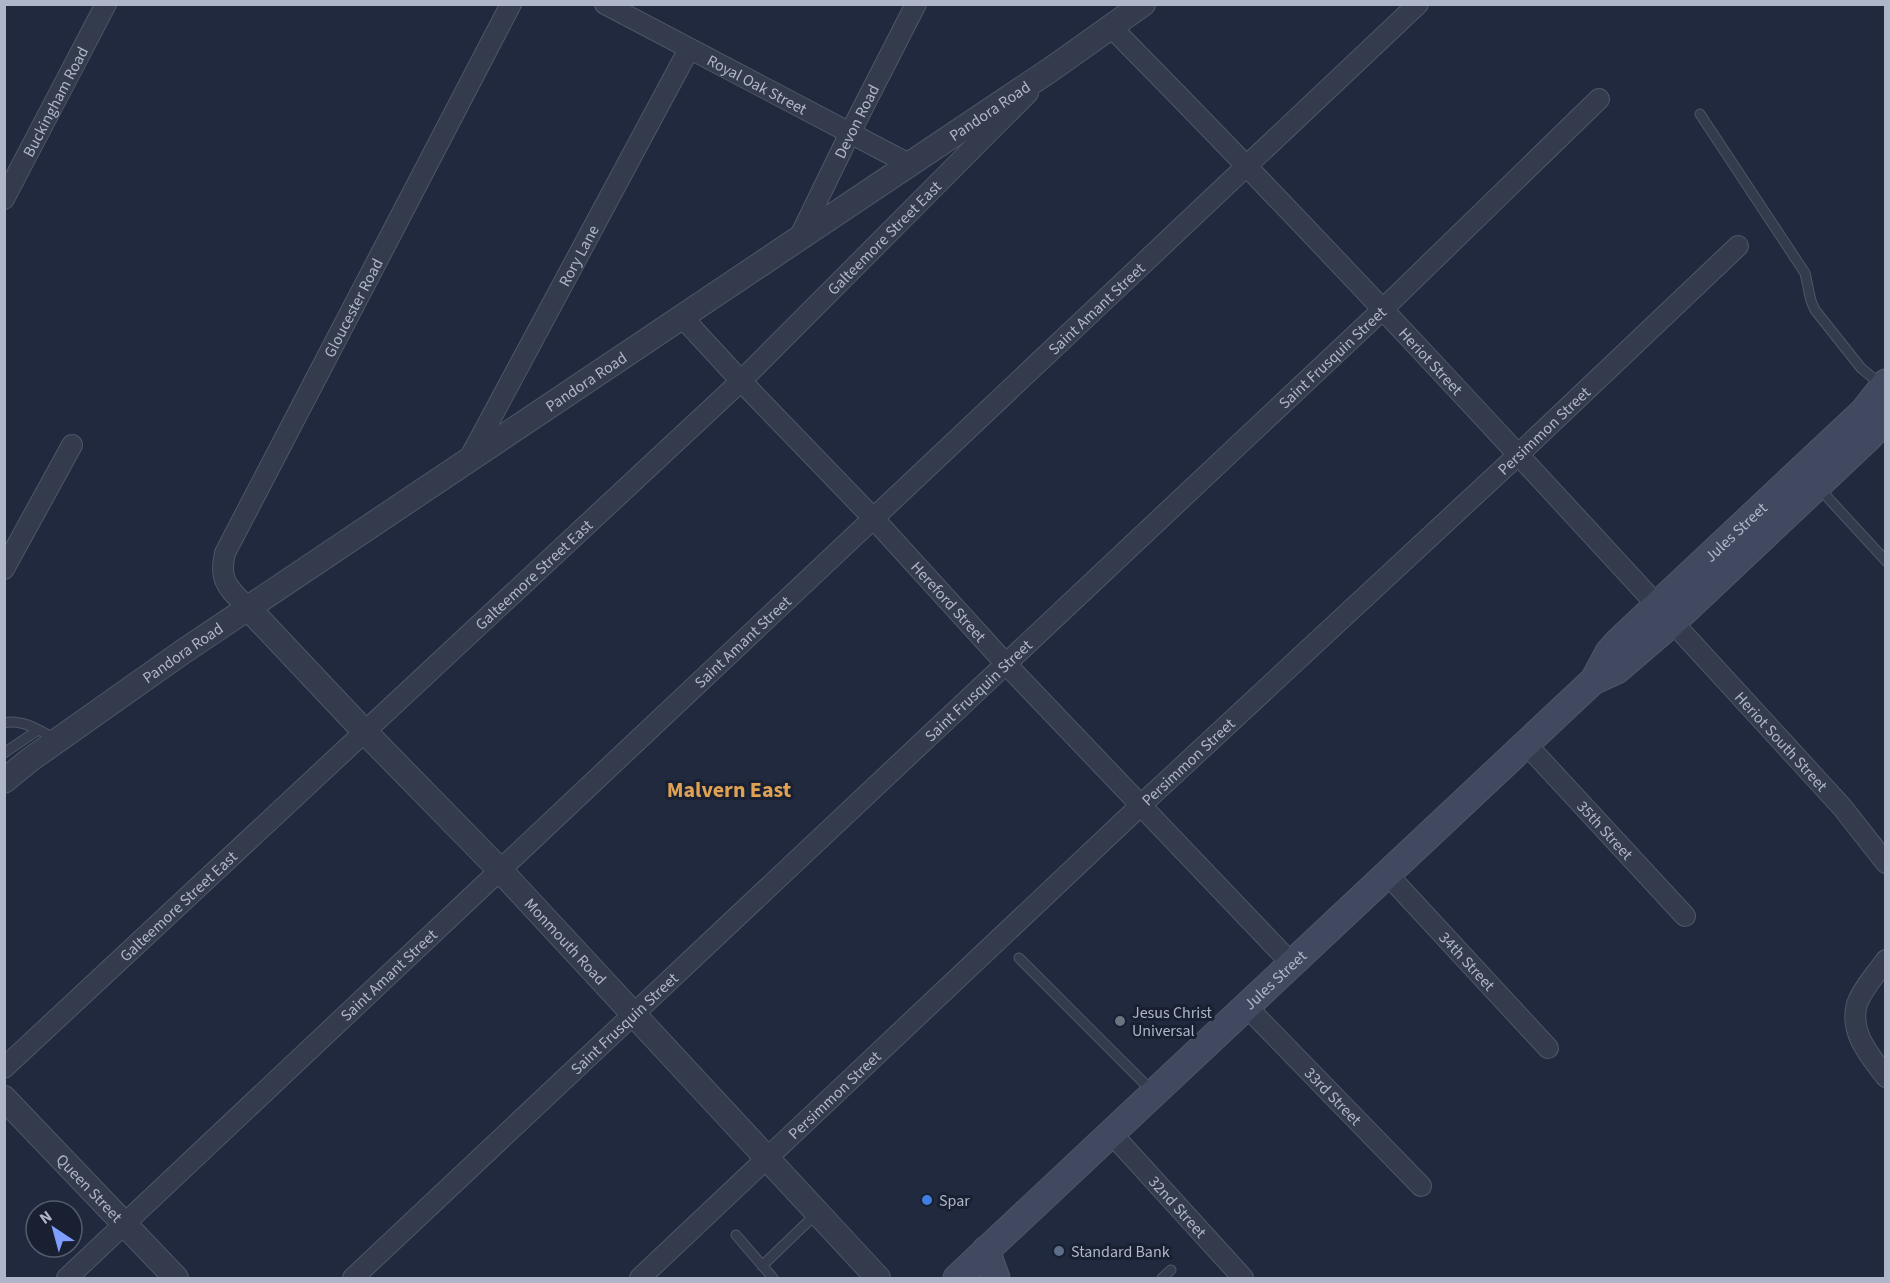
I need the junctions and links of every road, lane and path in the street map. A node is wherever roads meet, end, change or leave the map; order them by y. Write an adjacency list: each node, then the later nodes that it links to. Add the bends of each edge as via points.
1 (106, 4): 15 (street, Buckingham Road)
2 (511, 4): 29 (street, Gloucester Road, via 225,553 224,579)
3 (605, 4): 8 (street, Royal Oak Street)
4 (916, 4): 12 (street, Devon Road)
5 (1143, 4): 7 (street, Pandora Road)
6 (1418, 4): 14 (street, Saint Amant Street)
7 (1116, 17): 9 (street, Pandora Road); 14 (street, Heriot Street)
8 (689, 49): 12 (street, Royal Oak Street); 24 (street, Rory Lane)
9 (1053, 68): 13 (street, Pandora Road); 20 (street, Galteemore Street East)
10 (1599, 99): 18 (street, Saint Frusquin Street)
11 (1700, 114): 21 (lane, via 1805,273 1815,310)
12 (850, 133): 13 (street, Royal Oak Street); 16 (street, Devon Road)
13 (909, 164): 16 (street, Pandora Road)
14 (1248, 165): 18 (street, Heriot Street); 26 (street, Saint Amant Street)
15 (4, 199)
16 (799, 238): 19 (street, Pandora Road)
17 (1738, 246): 23 (street, Persimmon Street)
18 (1382, 310): 23 (street, Heriot Street); 31 (street, Saint Frusquin Street)
19 (682, 316): 20 (street, Hereford Street); 24 (street, Pandora Road)
20 (741, 381): 26 (street, Hereford Street); 33 (street, Galteemore Street East)
21 (1883, 398): 25 (main road, Jules Street, via 1864,411)
22 (72, 445): 28 (street)
23 (1519, 454): 30 (street, Heriot Street); 37 (street, Persimmon Street)
24 (468, 462): 29 (street, Pandora Road)
25 (1810, 477): 27 (lane); 30 (main road, Jules Street)
26 (874, 519): 31 (street, Hereford Street); 39 (street, Saint Amant Street)
27 (1886, 561)
28 (4, 570)
29 (249, 609): 33 (street, Monmouth Road); 34 (street, Pandora Road)
30 (1665, 613): 35 (main road, Jules Street, via 1609,652 1593,680); 38 (street, Heriot South Street, via 1842,807)
31 (1006, 664): 37 (street, Hereford Street); 46 (street, Saint Frusquin Street)
32 (4, 723): 34 (lane, via 16,722)
33 (364, 731): 39 (street, Monmouth Road); 48 (street, Galteemore Street East)
34 (47, 735): 36 (street, Pandora Road)
35 (1526, 744): 40 (main road, Jules Street); 41 (street, 35th Street)
36 (11, 763)
37 (1140, 806): 44 (street, Hereford Street); 53 (street, Persimmon Street)
38 (1886, 863)
39 (499, 869): 46 (street, Monmouth Road); 56 (street, Saint Amant Street)
40 (1388, 875): 44 (main road, Jules Street); 47 (street, 34th Street)
41 (1685, 916)
42 (1019, 958): 50 (lane)
43 (1886, 960): 49 (street, via 1858,1002 1856,1025 1860,1040)
44 (1292, 964): 45 (main road, Jules Street)
45 (1246, 1007): 50 (main road, Jules Street); 54 (street, 33rd Street)
46 (632, 1015): 53 (street, Monmouth Road); 63 (street, Saint Frusquin Street)
47 (1548, 1048)
48 (4, 1068)
49 (1886, 1077)
50 (1154, 1094): 52 (main road, Jules Street)
51 (4, 1098): 56 (street, Queen Street)
52 (1112, 1134): 58 (main road, Jules Street); 70 (street, 32nd Street)
53 (767, 1158): 55 (street, Monmouth Road); 64 (street, Persimmon Street)
54 (1421, 1186)
55 (817, 1213): 59 (lane); 66 (street, Monmouth Road)
56 (125, 1224): 61 (street, Saint Amant Street); 62 (street, Queen Street)
57 (736, 1235): 59 (lane)
58 (986, 1250): 67 (main road, Jules Street); 68 (main road)
59 (762, 1266): 65 (lane)
60 (1172, 1270): 69 (lane)
61 (67, 1278)
62 (176, 1278)
63 (353, 1278)
64 (640, 1278)
65 (772, 1278)
66 (878, 1278)
67 (957, 1278)
68 (996, 1278)
69 (1162, 1278)
70 (1243, 1278)

